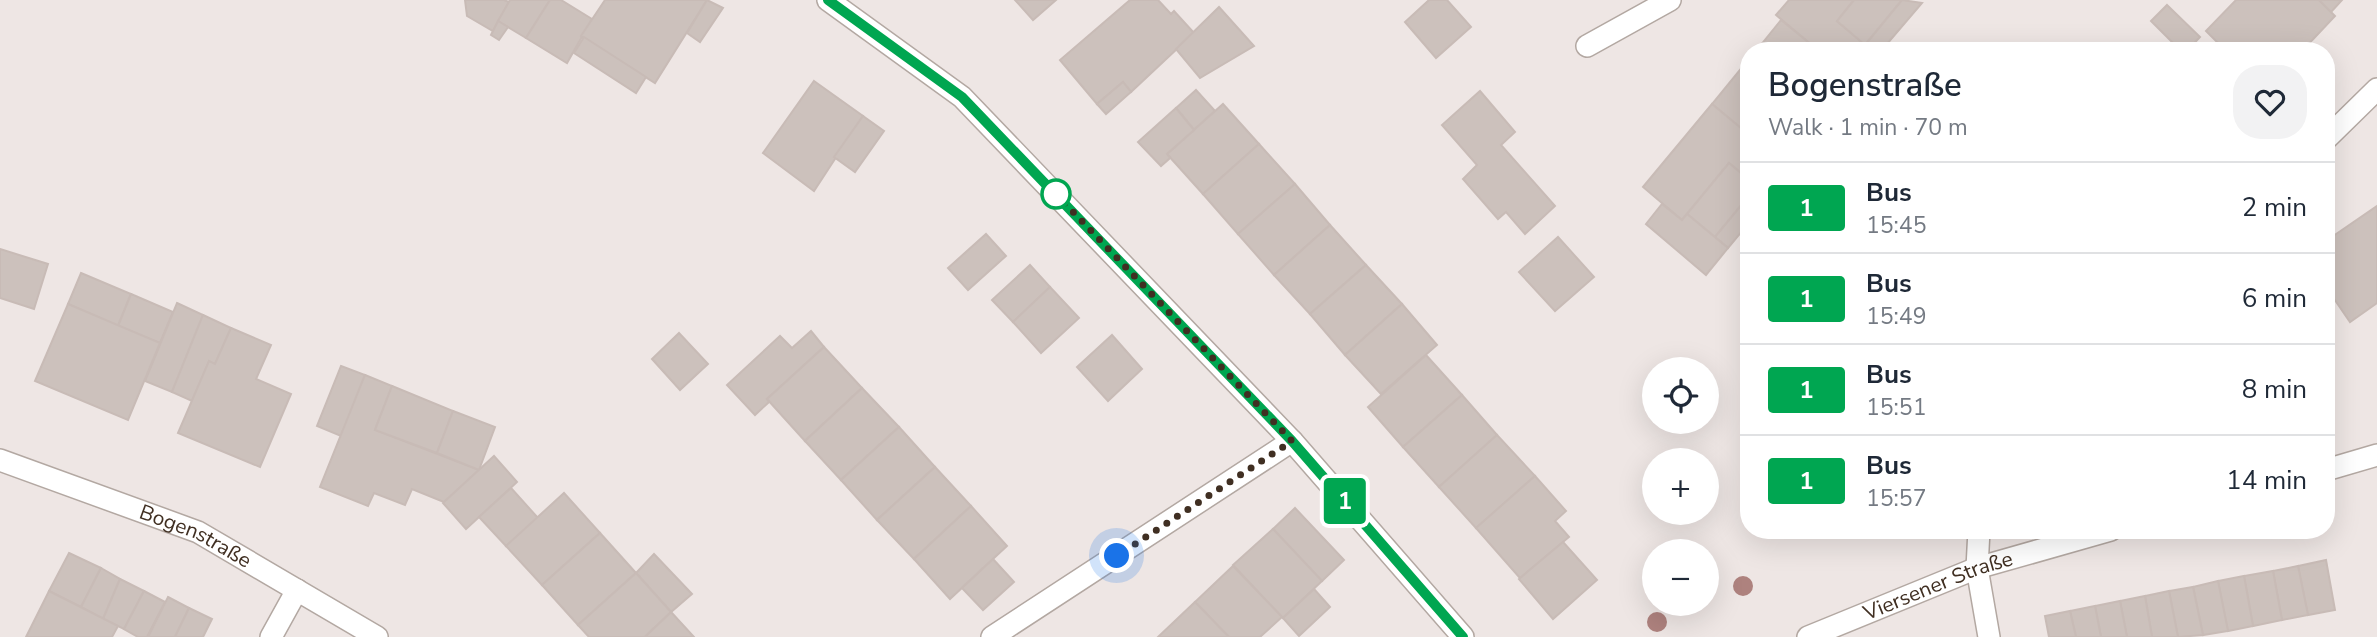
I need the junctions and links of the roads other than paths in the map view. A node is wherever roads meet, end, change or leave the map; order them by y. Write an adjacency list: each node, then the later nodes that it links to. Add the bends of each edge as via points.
1 (828, 0): 6 (street, via 962,97)
2 (1670, 0): 3 (street)
3 (1587, 46)
4 (2377, 89): 5 (street)
5 (2335, 130)
6 (1292, 441): 16 (street); 17 (street)
7 (2377, 455): 9 (street)
8 (0, 460): 13 (street, Bogenstraße, via 198,532)
9 (2335, 467)
10 (1979, 539): 12 (street)
11 (2079, 539): 12 (street, Viersener Straße)
12 (1977, 568): 18 (street, Viersener Straße); 19 (street)
13 (297, 590): 14 (street); 15 (street, Bogenstraße)
14 (271, 637)
15 (377, 637)
16 (992, 637)
17 (1463, 637)
18 (1808, 637)
19 (1989, 637)

